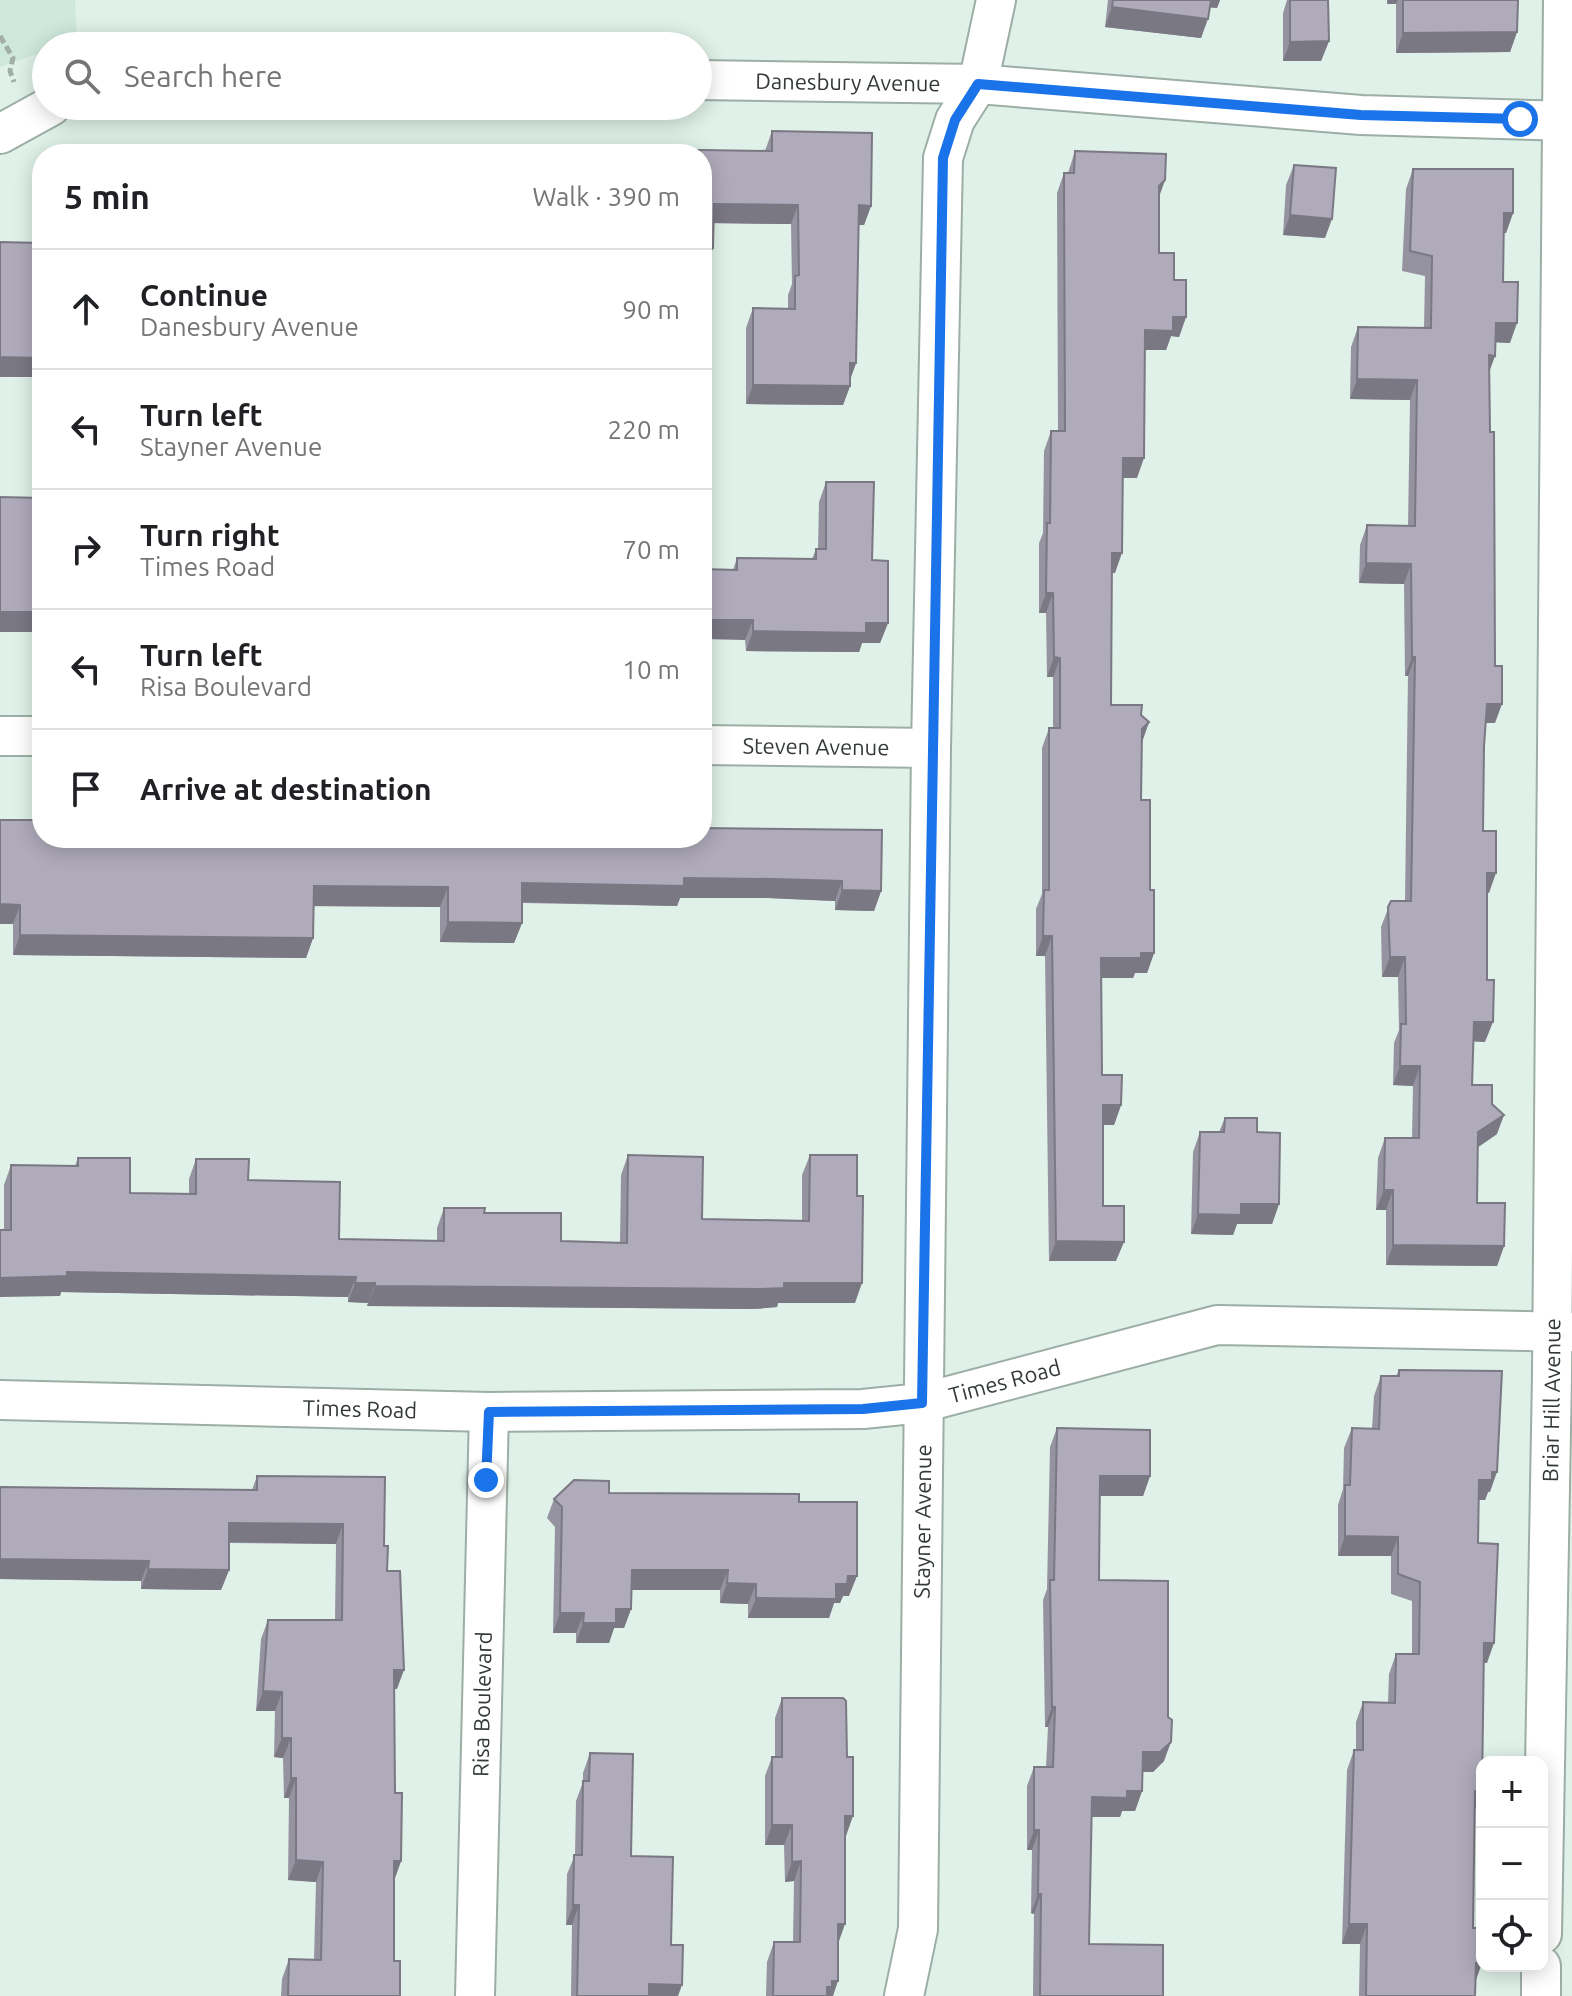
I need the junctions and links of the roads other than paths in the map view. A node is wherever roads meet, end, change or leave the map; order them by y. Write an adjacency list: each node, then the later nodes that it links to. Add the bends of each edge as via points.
1 (996, 0): 4 (street, Stayner Avenue)
2 (1563, 0): 6 (street, Briar Hill Avenue)
3 (712, 80): 4 (street, Danesbury Avenue)
4 (978, 84): 6 (street, Danesbury Avenue, via 1361,115); 11 (street, Stayner Avenue, via 955,120 943,158)
5 (32, 116): 7 (street)
6 (1567, 120): 12 (street, Briar Hill Avenue)
7 (0, 134)
8 (0, 736): 9 (street)
9 (32, 736)
10 (712, 745): 11 (street, Steven Avenue)
11 (931, 748): 14 (street, Stayner Avenue)
12 (1562, 1331): 14 (street, Times Road, via 1217,1325); 16 (street, Briar Hill Avenue)
13 (0, 1400): 15 (street, Times Road)
14 (922, 1403): 15 (street, Times Road, via 863,1409); 19 (street, Stayner Avenue, via 918,1929)
15 (489, 1412): 18 (street, Risa Boulevard)
16 (1543, 1900)
17 (1541, 1972): 20 (street)
18 (475, 1996)
19 (904, 1996)
20 (1541, 1996)

